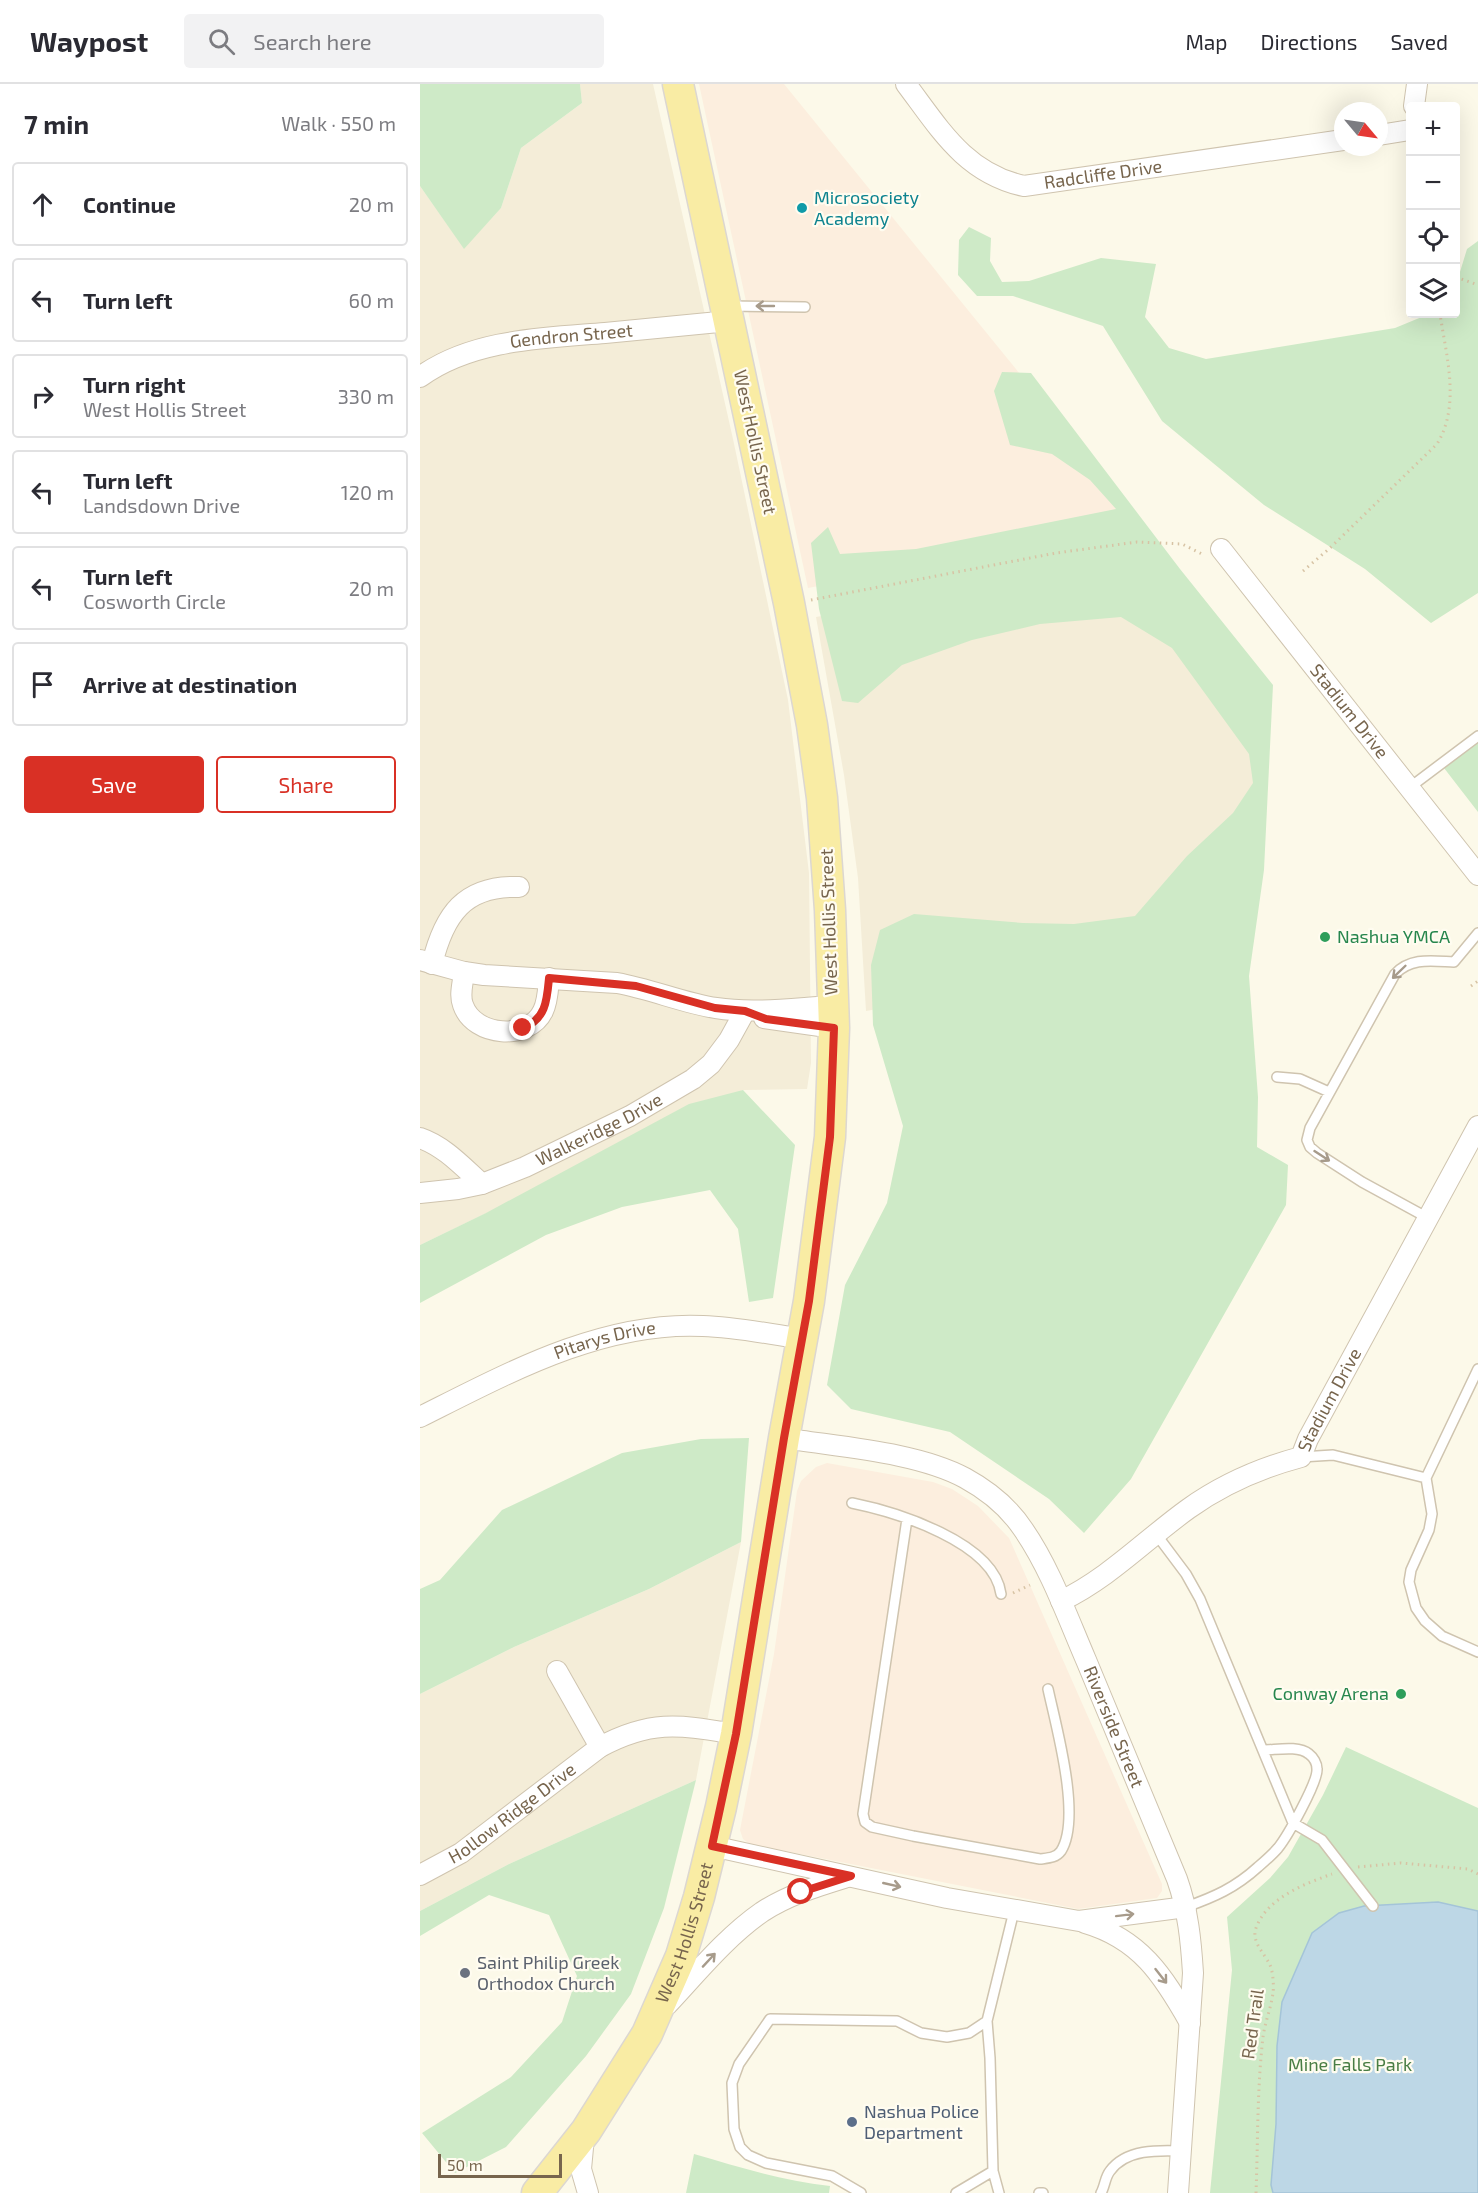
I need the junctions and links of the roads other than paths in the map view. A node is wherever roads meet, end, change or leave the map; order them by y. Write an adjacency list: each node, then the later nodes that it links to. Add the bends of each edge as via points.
1 (678, 84): 9 (main road, West Hollis Street)
2 (906, 84): 7 (street, Radcliffe Drive, via 946,138 972,164 1006,182 1024,186)
3 (1417, 84): 4 (street)
4 (1415, 102)
5 (1406, 131): 6 (street)
6 (1388, 134)
7 (1334, 141)
8 (805, 307): 9 (lane, one-way to 9)
9 (727, 314): 10 (street, Gendron Street, via 483,348); 21 (main road, West Hollis Street, via 812,725 826,848)
10 (420, 377)
11 (1221, 549): 13 (street, Stadium Drive)
12 (1478, 736): 13 (lane)
13 (1409, 788): 14 (street, Stadium Drive)
14 (1478, 875)
15 (519, 887): 17 (street, via 496,888 464,902 442,930)
16 (1478, 933): 23 (lane, one-way to 23, via 1454,962 1421,960 1395,974)
17 (426, 962): 18 (street)
18 (464, 972): 19 (street); 19 (street, via 462,1000 466,1013 475,1023 495,1031 523,1028 538,1018 546,1002)
19 (549, 978): 20 (street, via 636,986 715,1008)
20 (745, 1011): 21 (street, via 766,1019); 26 (street, Walkeridge Drive, via 711,1064 693,1079 630,1116)
21 (833, 1017): 29 (main road, West Hollis Street, via 830,1137)
22 (1277, 1077): 23 (lane, via 1300,1079)
23 (1329, 1092): 28 (lane, one-way to 28, via 1310,1128 1310,1147 1362,1182)
24 (1478, 1126): 28 (street, Stadium Drive)
25 (420, 1138): 26 (street, via 448,1154)
26 (482, 1184): 27 (street, Walkeridge Drive)
27 (420, 1193)
28 (1428, 1218): 33 (street, Stadium Drive)
29 (802, 1339): 31 (street, Pitarys Drive, via 702,1326 603,1337 567,1348); 32 (main road, West Hollis Street)
30 (1478, 1369): 34 (lane)
31 (420, 1418)
32 (784, 1438): 39 (street, Riverside Street, via 908,1458 945,1468 966,1479 993,1497 1016,1520); 43 (main road, West Hollis Street)
33 (1301, 1457): 34 (lane, via 1333,1455); 37 (street, Stadium Drive, via 1221,1487)
34 (1426, 1478): 40 (lane, via 1432,1514 1411,1570 1410,1593 1433,1630)
35 (852, 1503): 36 (lane)
36 (907, 1519): 38 (lane, via 977,1556 995,1576); 42 (lane, via 863,1814 865,1822 872,1827 1040,1859 1060,1853 1068,1825 1068,1786)
37 (1156, 1534): 39 (street, Stadium Drive, via 1100,1580); 45 (lane, via 1200,1599)
38 (1001, 1594)
39 (1061, 1601): 51 (street, Riverside Street)
40 (1478, 1652)
41 (557, 1671): 44 (street)
42 (1048, 1689)
43 (736, 1734): 44 (street, Hollow Ridge Drive, via 667,1725 630,1732); 47 (main road, West Hollis Street)
44 (600, 1747): 48 (street, Hollow Ridge Drive, via 461,1853)
45 (1263, 1750): 46 (lane); 46 (lane, via 1296,1749 1315,1760 1315,1780)
46 (1293, 1823): 50 (lane, via 1322,1840); 51 (lane, via 1279,1847 1257,1868 1222,1894)
47 (712, 1846): 49 (street); 54 (main road, West Hollis Street, via 688,1936)
48 (420, 1875)
49 (851, 1876): 52 (street, one-way to 52); 54 (street, one-way to 49, via 712,1956 763,1911 801,1892)
50 (1373, 1906)
51 (1186, 1907): 53 (street, one-way to 51); 56 (street, Riverside Street, via 1193,1973)
52 (1014, 1911): 53 (street); 55 (lane)
53 (1079, 1921): 56 (street, one-way to 56, via 1112,1932 1138,1950 1165,1980)
54 (655, 2018): 57 (main road, West Hollis Street)
55 (987, 2021): 59 (lane); 62 (lane, via 969,2033 947,2037 921,2033 897,2021 770,2019 739,2064 732,2083 734,2129 740,2147 766,2163 832,2176)
56 (1191, 2023): 58 (street, Riverside Street)
57 (586, 2131): 60 (main road, West Hollis Street); 61 (street, West Hollis Street, via 581,2162)
58 (1182, 2151): 65 (lane, via 1137,2153 1110,2170); 66 (street, Riverside Street)
59 (993, 2171): 63 (lane); 64 (lane)
60 (537, 2193)
61 (588, 2193)
62 (861, 2193)
63 (956, 2193)
64 (999, 2193)
65 (1101, 2193)
66 (1178, 2193)

